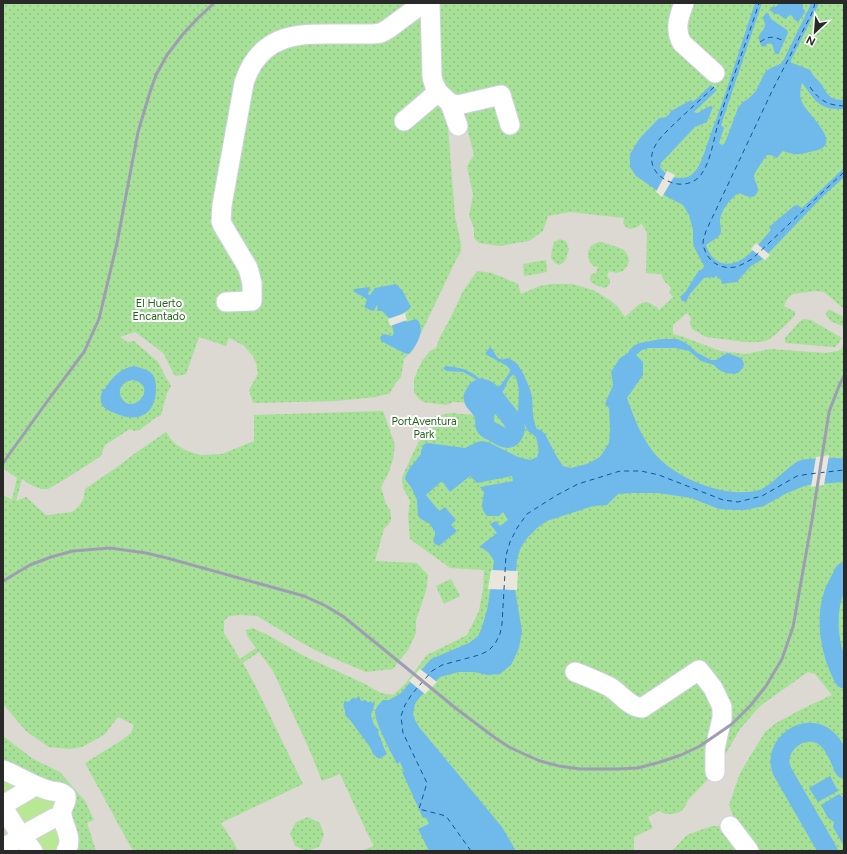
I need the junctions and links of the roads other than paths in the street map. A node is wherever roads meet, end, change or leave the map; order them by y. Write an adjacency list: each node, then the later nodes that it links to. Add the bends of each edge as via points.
1 (423, 3): 9 (lane, via 381,33 303,34 289,37 261,52 252,64 244,83 221,221 248,268 252,283 252,302)
2 (430, 3): 5 (lane, via 432,77)
3 (684, 3): 4 (lane, via 678,24 679,37 682,43)
4 (715, 73)
5 (444, 97): 6 (lane); 7 (lane, via 458,105 501,95); 8 (lane)
6 (404, 121)
7 (510, 124)
8 (458, 126)
9 (226, 302)
10 (575, 672): 12 (lane, via 609,687 632,705 642,708 699,670 713,688 722,707 715,750)
11 (3, 770): 22 (lane, via 66,796 62,812 69,838)
12 (715, 772)
13 (3, 775): 14 (lane)
14 (30, 788): 15 (lane); 16 (lane, via 47,799)
15 (5, 807): 18 (lane)
16 (54, 818): 18 (lane); 21 (lane, via 58,839)
17 (730, 826): 23 (lane)
18 (21, 836): 19 (lane); 20 (lane)
19 (3, 850)
20 (33, 851)
21 (56, 851)
22 (66, 851)
23 (749, 851)

